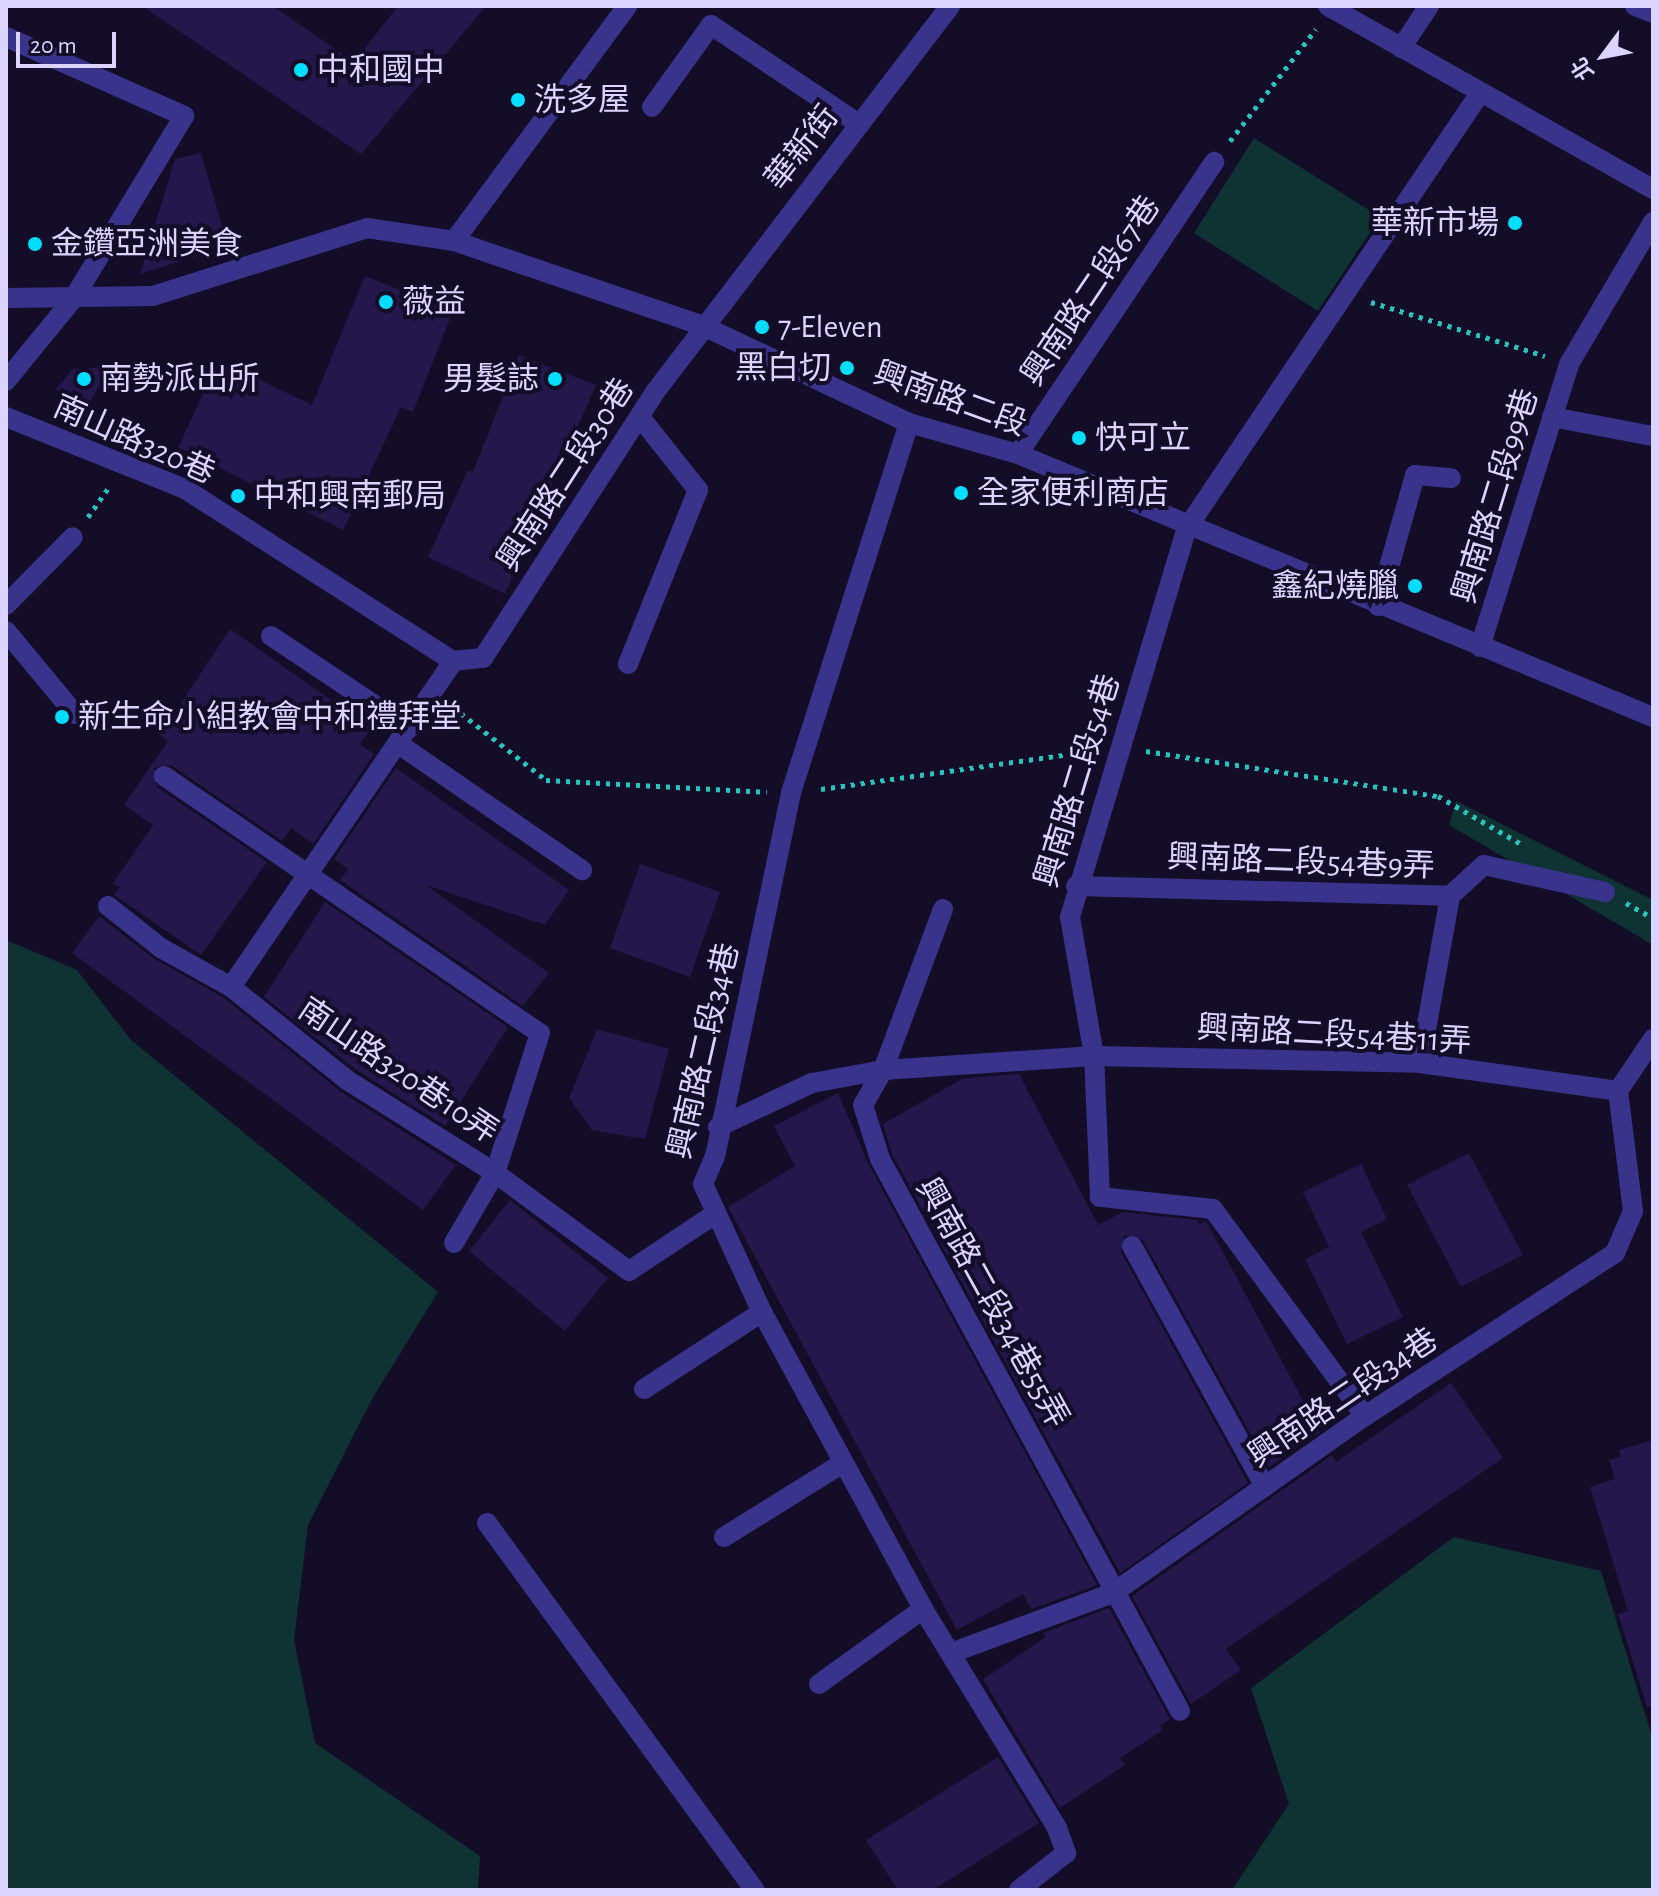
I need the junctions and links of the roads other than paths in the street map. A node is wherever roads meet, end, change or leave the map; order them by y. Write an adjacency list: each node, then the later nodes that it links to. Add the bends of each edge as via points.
1 (627, 6): 15 (street)
2 (950, 6): 11 (street, 華新街)
3 (1429, 6): 8 (street)
4 (1635, 6): 6 (street)
5 (1325, 12): 8 (street)
6 (1653, 13)
7 (6, 37): 17 (street, via 184,116)
8 (1401, 48): 9 (street)
9 (1480, 93): 13 (street); 27 (street, 興南路二段54巷, via 1349,295)
10 (652, 107): 11 (street, via 711,25)
11 (859, 124): 18 (street, 華新街)
12 (1214, 162): 25 (street, 興南路二段67巷)
13 (1653, 189)
14 (1653, 222): 22 (street, 興南路二段99巷, via 1569,364)
15 (454, 241): 17 (street, 興南路二段, via 367,228 153,296); 18 (street, 興南路二段)
16 (6, 298): 17 (street, 興南路二段)
17 (73, 299): 19 (street)
18 (703, 326): 21 (street, 興南路二段30巷); 23 (street, 興南路二段)
19 (6, 381)
20 (6, 417): 34 (street, 南山路320巷, via 185,489)
21 (640, 417): 34 (street, 興南路二段30巷, via 483,658); 35 (street, via 698,490)
22 (1552, 417): 24 (street); 33 (street, 興南路二段99巷)
23 (909, 423): 25 (street, 興南路二段); 53 (street, 興南路二段34巷, via 791,793)
24 (1653, 436)
25 (1018, 454): 27 (street, 興南路二段)
26 (1451, 478): 30 (street, via 1415,475)
27 (1187, 528): 30 (street, 興南路二段); 42 (street, 興南路二段54巷)
28 (73, 537): 29 (street)
29 (6, 605)
30 (1378, 606): 33 (street, 興南路二段)
31 (6, 631): 36 (street)
32 (271, 636): 38 (street)
33 (1480, 647): 37 (street, 興南路二段)
34 (453, 661): 38 (street)
35 (628, 664)
36 (75, 714)
37 (1653, 717)
38 (405, 736): 40 (street); 41 (street)
39 (164, 776): 41 (street)
40 (582, 870)
41 (305, 876): 47 (street); 54 (street, via 540,1033)
42 (1076, 886): 44 (street, 興南路二段54巷9弄); 49 (street, 興南路二段54巷, via 1070,917)
43 (1605, 892): 44 (street, 興南路二段54巷9弄, via 1484,865)
44 (1450, 896): 50 (street)
45 (108, 906): 47 (street, 南山路320巷10弄, via 161,948)
46 (943, 909): 51 (street, 興南路二段34巷55弄)
47 (231, 987): 54 (street, 南山路320巷10弄, via 347,1080)
48 (1653, 1039): 52 (street)
49 (1094, 1056): 50 (street, 興南路二段54巷11弄); 51 (street, 興南路二段54巷11弄); 60 (street, 興南路二段54巷, via 1100,1197 1213,1209)
50 (1420, 1063): 52 (street, 興南路二段54巷11弄)
51 (883, 1070): 53 (street, 興南路二段54巷11弄, via 812,1083); 65 (street, 興南路二段34巷55弄, via 863,1105 880,1159)
52 (1618, 1091): 60 (street, 興南路二段34巷, via 1633,1211 1615,1253)
53 (718, 1127): 55 (street, 興南路二段34巷, via 703,1184)
54 (495, 1173): 55 (street, 南山路320巷10弄, via 629,1271); 56 (street)
55 (715, 1214): 58 (street, 興南路二段34巷)
56 (454, 1243)
57 (1132, 1246): 62 (street)
58 (762, 1312): 59 (street); 61 (street, 興南路二段34巷)
59 (644, 1389)
60 (1365, 1416): 62 (street, 興南路二段34巷)
61 (843, 1463): 64 (street); 66 (street, 興南路二段34巷)
62 (1265, 1487): 65 (street, 興南路二段34巷)
63 (487, 1523): 70 (street)
64 (724, 1537)
65 (1113, 1593): 67 (street, 興南路二段34巷); 69 (street, 興南路二段34巷55弄)
66 (923, 1609): 67 (street, 興南路二段34巷); 68 (street)
67 (951, 1653): 71 (street, 興南路二段34巷, via 1057,1828 1066,1853)
68 (819, 1684)
69 (1180, 1711)
70 (755, 1890)
71 (1019, 1890)

